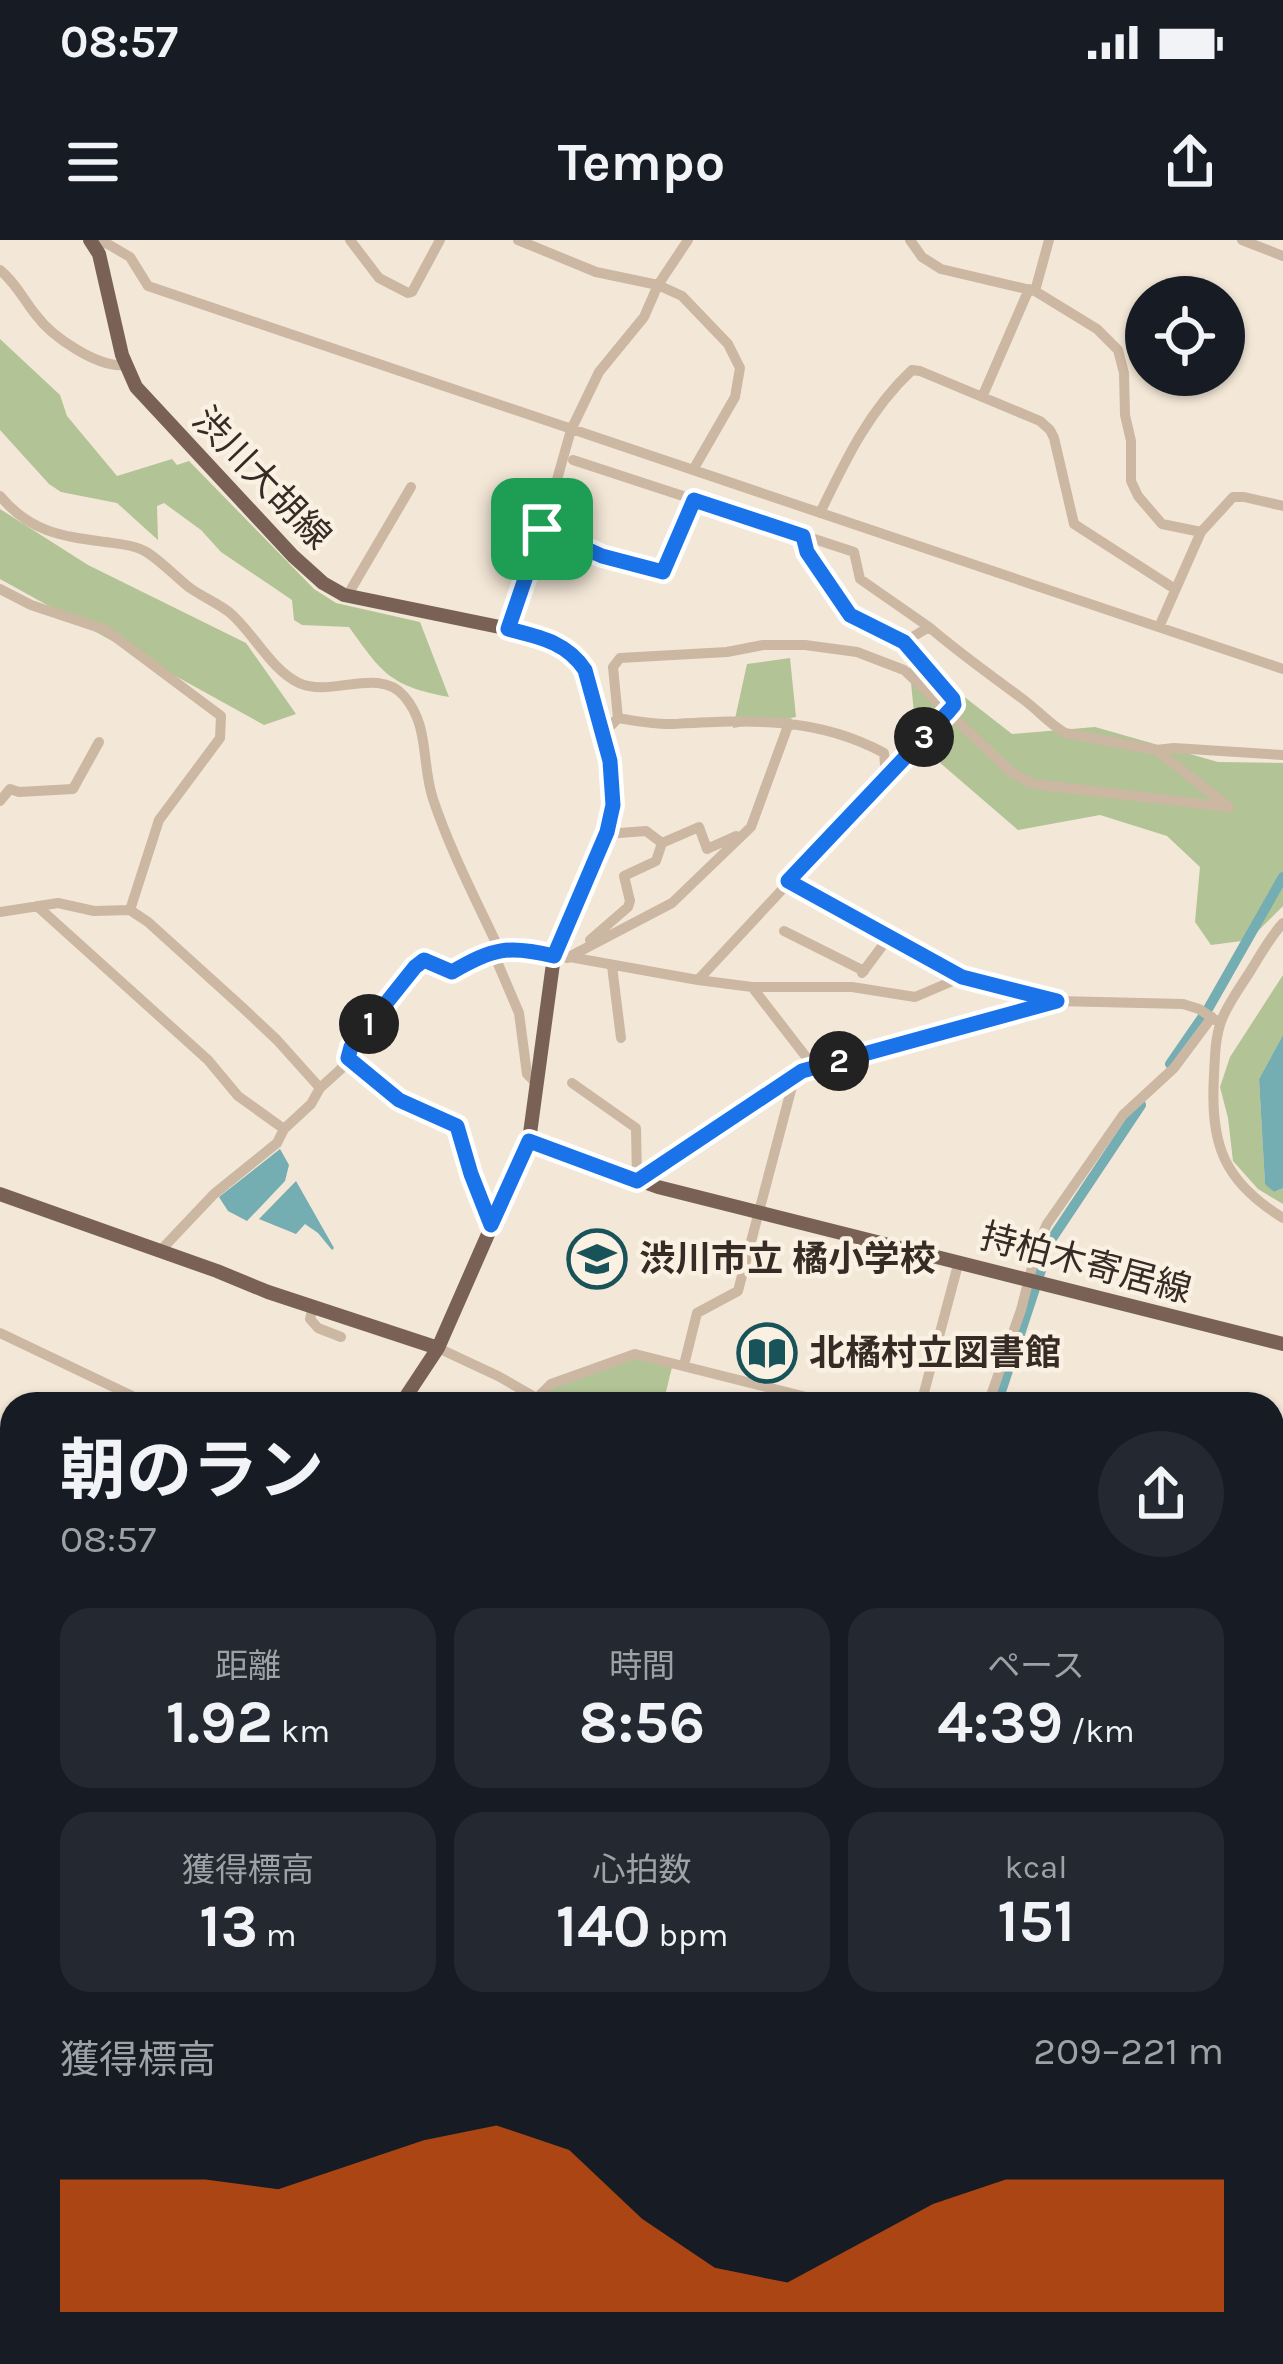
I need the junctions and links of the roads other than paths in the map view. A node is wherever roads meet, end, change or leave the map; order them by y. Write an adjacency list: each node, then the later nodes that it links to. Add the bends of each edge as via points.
1 (350, 240): 2 (street, via 380,278 408,293)
2 (440, 240)
3 (518, 240): 11 (street, via 596,272)
4 (688, 240): 11 (street)
5 (910, 240): 12 (street, via 941,269)
6 (1049, 240): 12 (street)
7 (1242, 240): 9 (street)
8 (92, 243): 13 (main road, 渋川大胡線); 15 (street, via 130,257 148,286)
9 (1282, 252)
10 (0, 270): 13 (street, via 38,320 90,359)
11 (658, 285): 15 (street, via 599,372); 17 (street, via 682,296 740,368 735,398)
12 (1032, 290): 14 (street); 24 (street, via 1118,350 1131,482 1162,524)
13 (125, 365): 28 (main road, 渋川大胡線, via 145,397 293,556)
14 (983, 395): 22 (street, via 912,370 852,446); 27 (street, via 1050,430 1074,524)
15 (572, 430): 17 (street); 23 (street)
16 (573, 460): 20 (street)
17 (693, 470): 22 (street)
18 (411, 488): 28 (street)
19 (0, 496): 54 (street, via 24,520 58,536 146,550 228,611 294,681 399,690 424,731 433,800)
20 (694, 500): 23 (street, via 663,572); 25 (street)
21 (1283, 506): 24 (street, via 1233,497)
22 (820, 513): 30 (street)
23 (542, 529): 31 (street)
24 (1201, 532): 27 (street)
25 (803, 536): 29 (street, via 854,552 860,579); 32 (street, via 850,615)
26 (0, 589): 48 (street, via 106,630 221,716 220,738 159,820)
27 (1175, 589): 30 (street)
28 (347, 596): 31 (main road, 渋川大胡線)
29 (928, 627): 32 (street); 39 (street, via 1065,733)
30 (1159, 627): 33 (street)
31 (508, 629): 37 (main road, 渋川大胡線, via 570,650 585,670)
32 (904, 642): 34 (street, via 953,699)
33 (1283, 669)
34 (949, 711): 35 (street, via 904,670 857,652 764,645 620,658 613,667); 39 (street, via 1033,784 1229,807); 41 (street)
35 (618, 718): 36 (street); 37 (street)
36 (789, 723): 41 (street, via 855,737 884,753); 43 (street)
37 (604, 734): 44 (main road, 渋川大胡線, via 613,785)
38 (99, 742): 42 (street, via 73,789 10,789)
39 (1156, 750): 40 (street)
40 (1283, 755)
41 (886, 776): 46 (street)
42 (0, 800)
43 (745, 833): 45 (street, via 707,849 699,827); 53 (street, via 671,903)
44 (606, 834): 45 (street, via 646,831); 55 (main road, 渋川大胡線)
45 (662, 843): 53 (street, via 656,861 624,876 628,907)
46 (788, 881): 52 (street); 59 (street)
47 (37, 906): 48 (street); 49 (street); 71 (street)
48 (130, 910): 70 (street)
49 (0, 912)
50 (1283, 923): 63 (street)
51 (784, 931): 57 (street)
52 (889, 937): 57 (street); 58 (street)
53 (591, 945): 55 (street)
54 (496, 950): 55 (street); 65 (street, via 452,972 424,960); 68 (street, via 519,1013 527,1074)
55 (561, 957): 56 (street); 68 (main road, 渋川大胡線)
56 (612, 966): 59 (street); 64 (street)
57 (864, 970): 61 (street)
58 (962, 977): 61 (street, via 915,997); 62 (street)
59 (698, 980): 60 (street)
60 (752, 987): 61 (street); 66 (street)
61 (852, 987)
62 (1057, 1001): 63 (street, via 1183,1004); 66 (street)
63 (1210, 1016): 76 (street, via 1218,1144 1252,1198); 80 (street, via 1174,1068 1123,1114 1047,1224)
64 (621, 1038)
65 (348, 1058): 70 (street); 77 (street, via 399,1100 457,1126)
66 (814, 1067): 67 (street)
67 (795, 1075): 73 (street); 75 (street)
68 (536, 1083): 72 (main road, 渋川大胡線)
69 (572, 1084): 73 (street, via 636,1128)
70 (320, 1088): 71 (street)
71 (284, 1130): 78 (street)
72 (529, 1141): 73 (main road, 持柏木寄居線); 77 (main road, 渋川大胡線)
73 (637, 1181): 75 (main road, 持柏木寄居線)
74 (0, 1194): 78 (main road)
75 (757, 1212): 79 (main road, 持柏木寄居線); 86 (street, via 737,1291 697,1313)
76 (1283, 1218)
77 (491, 1225): 85 (main road, 渋川大胡線)
78 (159, 1252): 81 (main road)
79 (959, 1261): 80 (main road, 持柏木寄居線); 92 (street)
80 (1036, 1280): 84 (main road, 持柏木寄居線); 93 (street)
81 (313, 1306): 83 (street, via 318,1328); 85 (main road)
82 (0, 1333): 87 (street)
83 (341, 1337)
84 (1283, 1344)
85 (438, 1348): 88 (main road, 渋川大胡線); 89 (street)
86 (684, 1366): 90 (street, via 629,1355); 91 (street)
87 (124, 1392)
88 (409, 1392)
89 (525, 1392)
90 (547, 1392)
91 (787, 1392)
92 (924, 1392)
93 (992, 1392)

